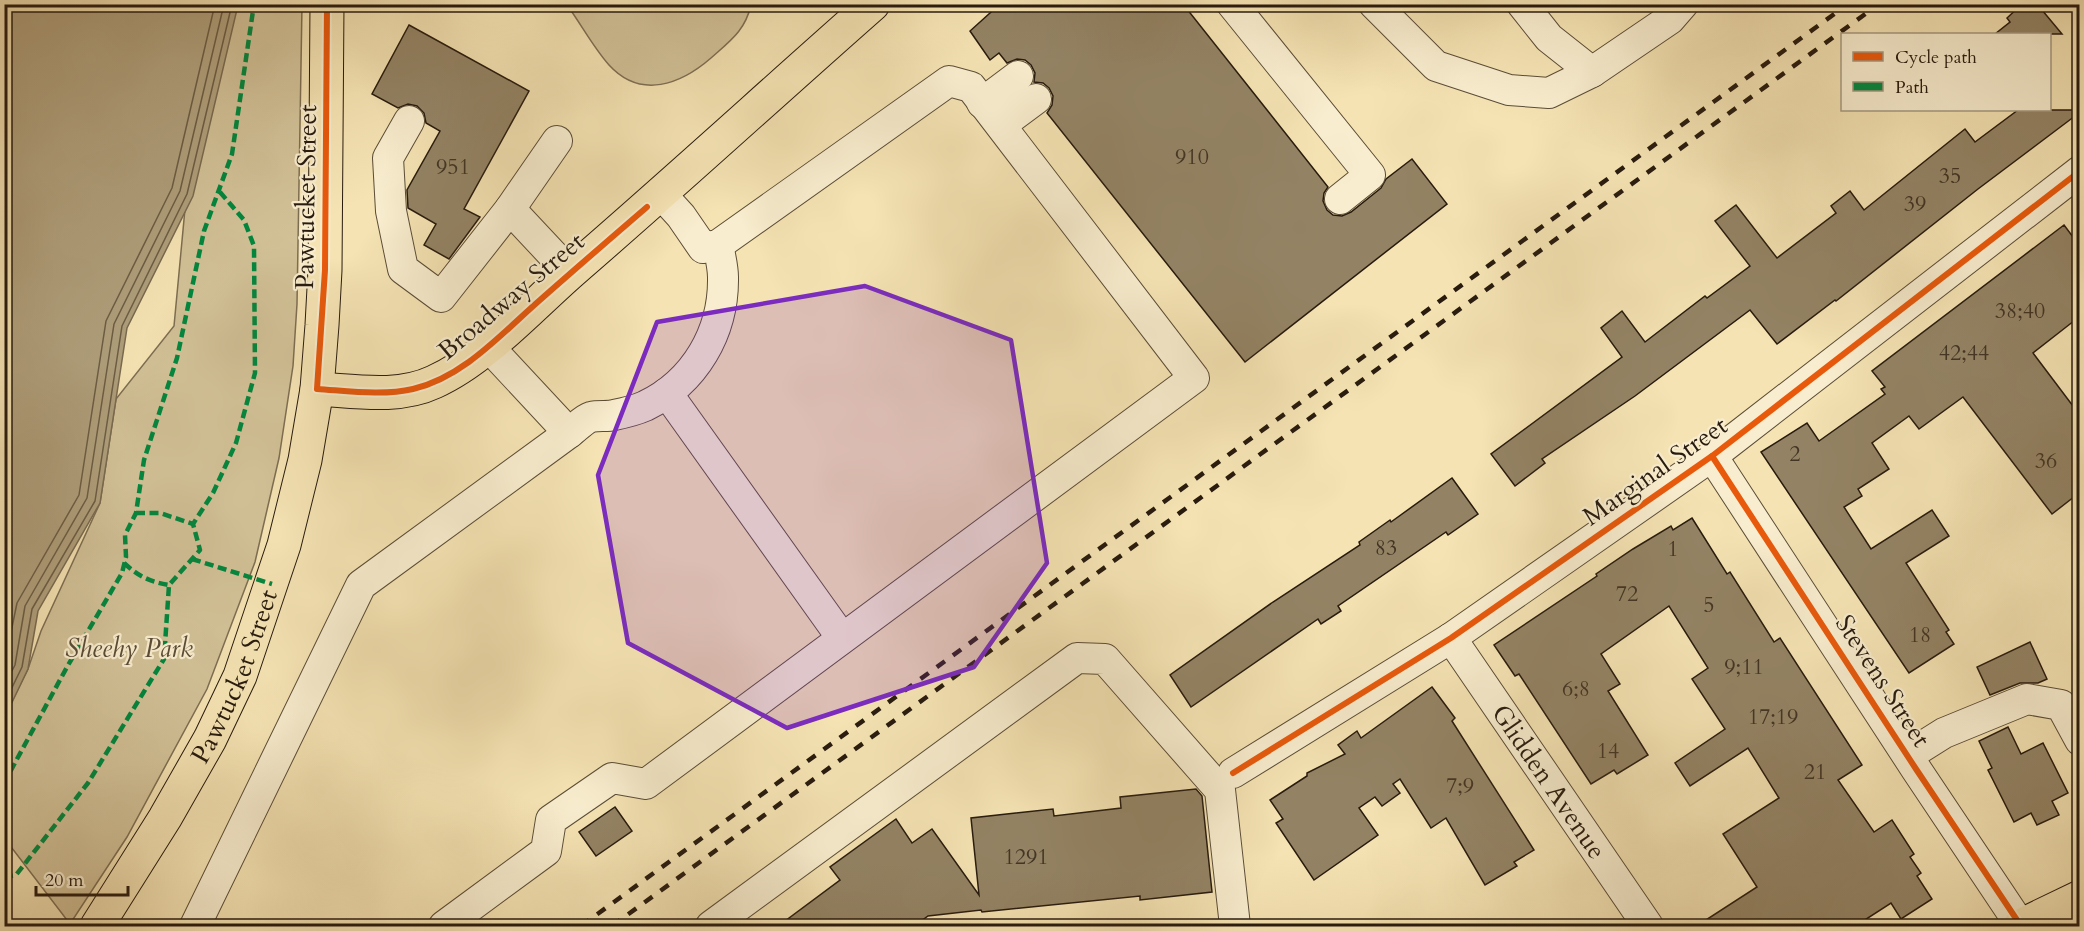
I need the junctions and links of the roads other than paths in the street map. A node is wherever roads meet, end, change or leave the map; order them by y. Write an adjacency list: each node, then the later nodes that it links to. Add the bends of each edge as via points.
1 (327, 4): 20 (main road, Pawtucket Street, via 325,270)
2 (873, 4): 14 (main road, Broadway Street)
3 (1232, 4): 15 (street, via 1370,175)
4 (1374, 4): 7 (street, via 1436,66 1509,90 1549,93)
5 (1522, 4): 7 (street, via 1549,38)
6 (1683, 4): 7 (street, via 1670,20)
7 (1592, 72)
8 (1018, 76): 10 (street)
9 (1036, 99): 10 (street)
10 (992, 114): 17 (street, via 970,87 949,81); 24 (street, via 1194,378)
11 (409, 121): 16 (street, via 388,158 391,211 403,269 441,297)
12 (557, 141): 16 (street)
13 (2076, 180): 23 (street, Marginal Street)
14 (661, 194): 17 (street, via 703,248); 18 (main road, Broadway Street)
15 (1340, 199)
16 (510, 209): 18 (street)
17 (718, 245): 21 (street, via 723,276 720,316 704,354)
18 (570, 273): 19 (main road, Broadway Street)
19 (489, 345): 20 (main road, Broadway Street, via 455,371 413,389); 22 (street, via 563,402)
20 (317, 389): 31 (main road, Pawtucket Street, via 284,545 240,676 165,818)
21 (667, 393): 22 (street, via 614,416 590,417); 24 (street)
22 (564, 427): 32 (street, via 361,585)
23 (1712, 456): 25 (street, Marginal Street); 27 (street, Stevens Street)
24 (842, 638): 33 (street, via 646,784 612,778 551,819 546,851)
25 (1451, 638): 28 (street, Marginal Street); 36 (street, Glidden Avenue)
26 (2079, 740): 27 (street, via 2061,705 2027,699 1944,733)
27 (1908, 755): 30 (street, Stevens Street)
28 (1233, 773)
29 (2079, 897): 30 (main road)
30 (2021, 926)
31 (97, 927)
32 (195, 927)
33 (444, 927)
34 (711, 927): 35 (street, via 1077,658 1105,659 1220,790)
35 (1235, 927)
36 (1648, 927)

